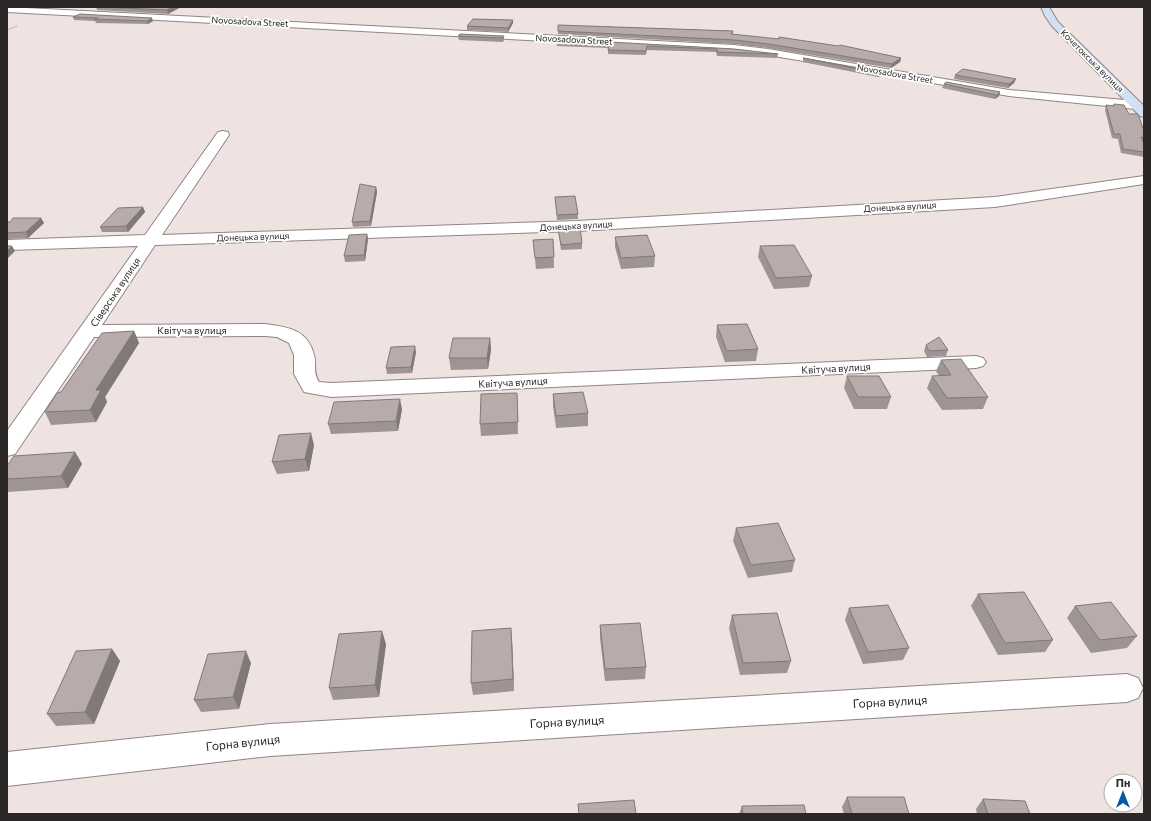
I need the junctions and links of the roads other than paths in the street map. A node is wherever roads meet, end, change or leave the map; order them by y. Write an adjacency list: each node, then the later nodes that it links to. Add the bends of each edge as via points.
1 (1045, 7): 3 (main road, Кочетокська вулиця, via 1055,24)
2 (7, 8): 3 (street, Novosadova Street, via 734,48 1009,93)
3 (1136, 105): 4 (main road, Кочетокська вулиця)
4 (1144, 113)
5 (223, 135): 7 (street, Сіверська вулиця)
6 (1144, 180): 7 (street, Донецька вулиця, via 980,203 577,226)
7 (150, 240): 8 (street, Донецька вулиця); 9 (street, Сіверська вулиця)
8 (7, 245)
9 (88, 331): 10 (street, Квітуча вулиця, via 282,332 298,340 304,355 304,374 312,387 331,390); 11 (street, Сіверська вулиця)
10 (976, 362)
11 (7, 448)
12 (1127, 688): 13 (street, Горна вулиця, via 270,740)
13 (7, 769)

